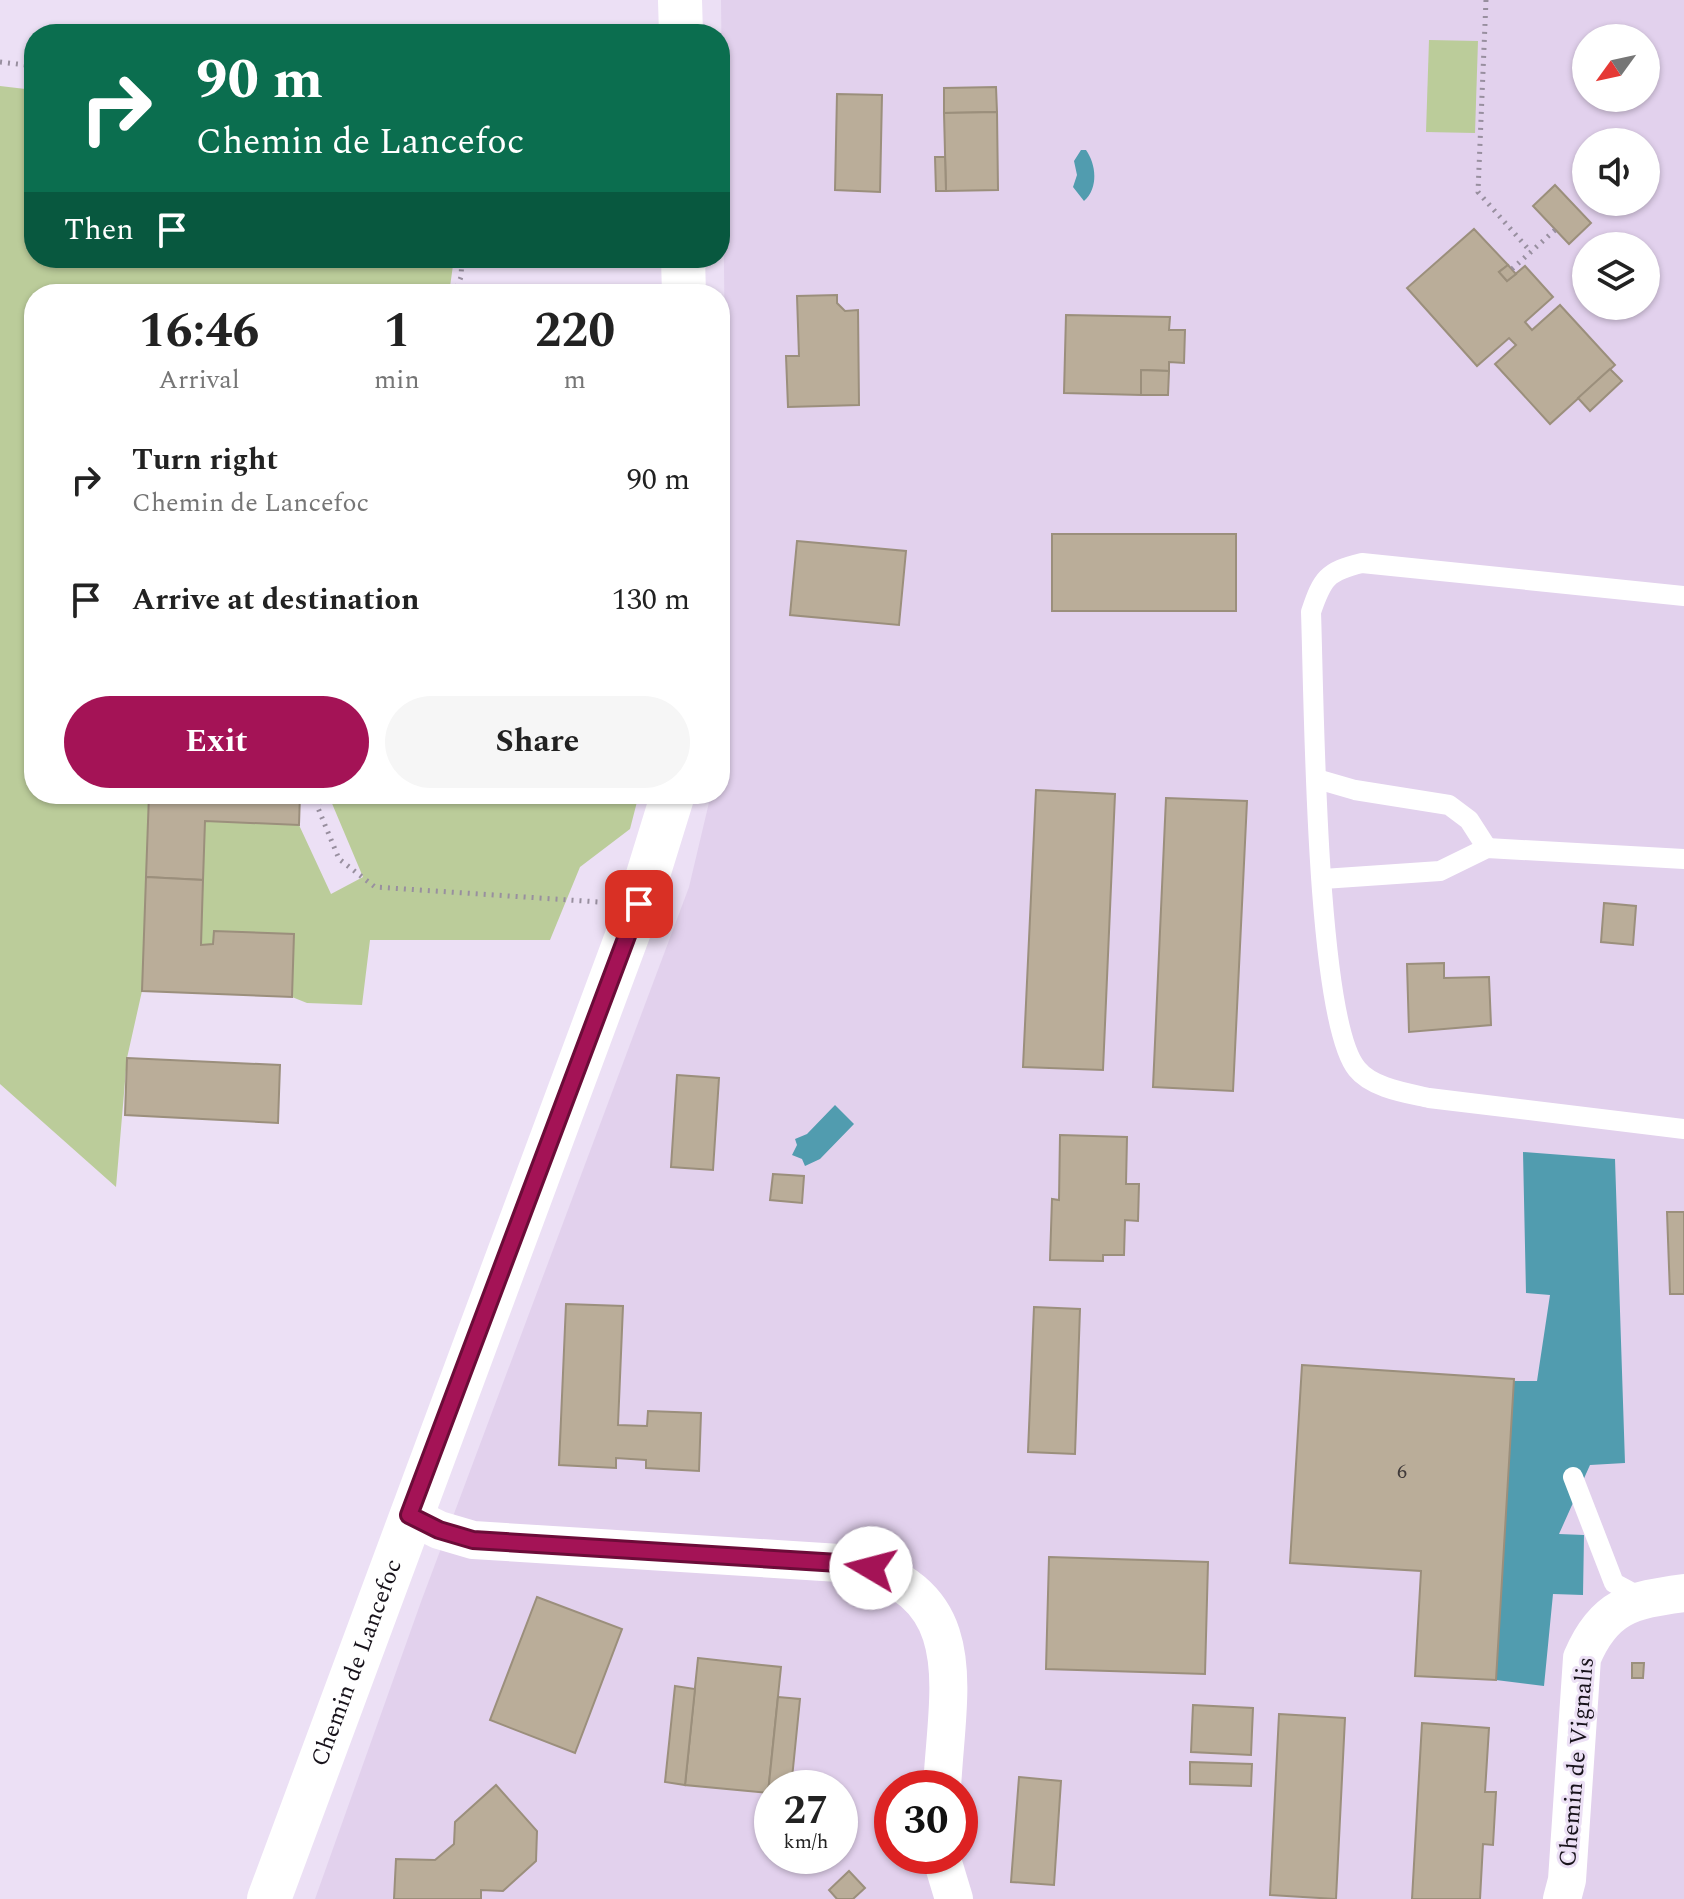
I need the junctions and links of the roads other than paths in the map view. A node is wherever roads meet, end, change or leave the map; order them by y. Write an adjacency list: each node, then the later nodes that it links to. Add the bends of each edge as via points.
1 (680, 0): 2 (street)
2 (681, 24)
3 (1684, 596): 4 (lane, via 1362,563 1336,569 1319,587 1311,612)
4 (1317, 779): 6 (lane, via 1449,805 1469,820); 8 (lane)
5 (670, 804): 11 (street, Chemin de Lancefoc, via 639,904)
6 (1487, 848): 7 (lane); 8 (lane, via 1440,871)
7 (1684, 859)
8 (1323, 879): 9 (lane, via 1340,1033 1357,1070 1393,1090 1429,1098)
9 (1684, 1129)
10 (1573, 1477): 13 (lane, via 1614,1583)
11 (409, 1515): 14 (street, via 473,1540 855,1564 888,1573 931,1609 945,1639); 16 (street, Chemin de Lancefoc)
12 (1684, 1593): 13 (street, Chemin de Vignalis)
13 (1642, 1598): 18 (street, Chemin de Vignalis, via 1615,1610 1593,1633 1582,1658)
14 (943, 1770)
15 (946, 1874): 17 (street)
16 (269, 1899)
17 (954, 1899)
18 (1562, 1899)

